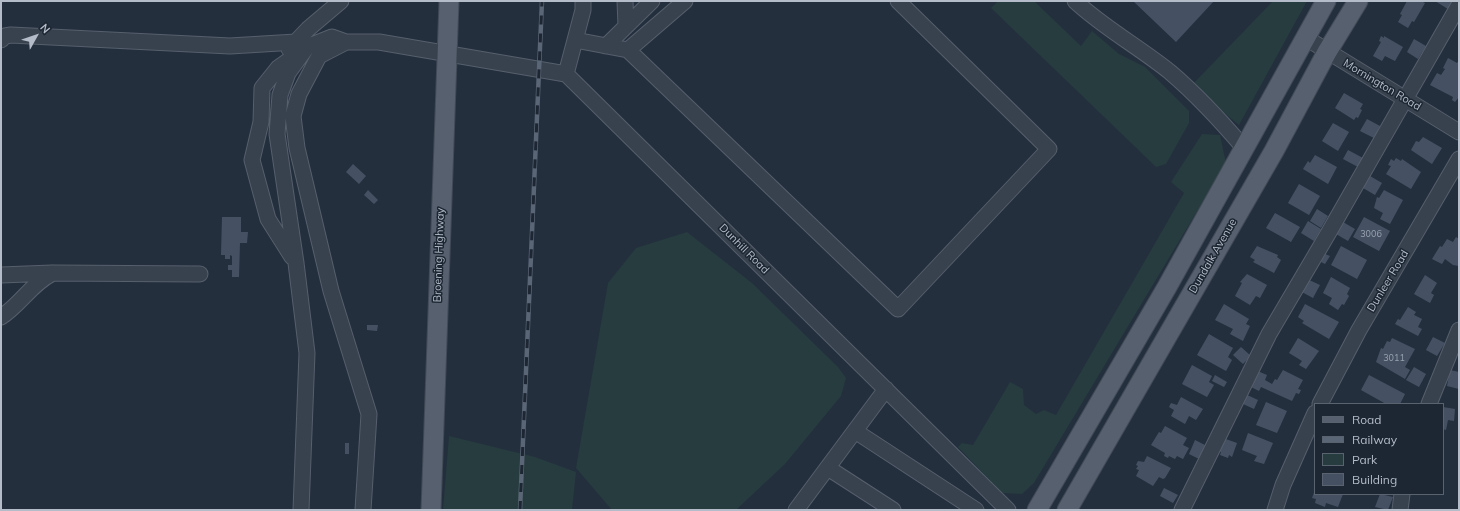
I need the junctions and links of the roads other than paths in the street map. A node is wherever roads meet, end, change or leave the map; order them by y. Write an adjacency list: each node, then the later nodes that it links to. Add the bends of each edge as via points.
1 (341, 1): 17 (street, via 308,29)
2 (449, 1): 20 (main road, Broening Highway)
3 (583, 1): 15 (street)
4 (625, 1): 12 (street)
5 (652, 1): 12 (street)
6 (685, 1): 18 (street)
7 (898, 1): 18 (street, via 1049,149 898,309)
8 (1075, 1): 24 (street, via 1104,26 1171,73 1209,108)
9 (1326, 1): 13 (main road)
10 (1358, 1): 19 (main road, Dundalk Avenue)
11 (1459, 5): 22 (street)
12 (626, 26): 16 (street)
13 (1306, 38): 19 (street, Mornington Road); 24 (main road)
14 (1, 40): 17 (street, via 11,35)
15 (575, 40): 16 (street); 21 (street)
16 (606, 46): 18 (street)
17 (307, 48): 20 (street, via 332,37 346,42 379,42); 26 (street, via 288,73 280,95 277,134); 26 (street, via 278,68 262,88 261,122 252,160 268,219); 41 (street, via 293,116 297,148 331,291 369,414)
18 (628, 50)
19 (1327, 52): 22 (street, Mornington Road); 47 (main road, Dundalk Avenue, via 1274,152)
20 (446, 54): 21 (street); 42 (main road, Broening Highway)
21 (566, 74): 32 (street, Dunhill Road)
22 (1404, 99): 23 (street, Mornington Road); 48 (street, via 1269,334)
23 (1459, 132)
24 (1244, 148): 46 (main road, via 1167,287)
25 (1459, 159): 33 (street, Dunleer Road, via 1359,330)
26 (296, 263): 40 (street, via 307,353)
27 (53, 273): 28 (street); 29 (street); 30 (street, via 45,277 12,310)
28 (200, 274)
29 (1, 275)
30 (1, 317)
31 (1459, 330): 34 (street)
32 (886, 389): 36 (street); 39 (street, Dunhill Road)
33 (1321, 403)
34 (1429, 403)
35 (1314, 415): 49 (street, via 1283,485)
36 (855, 431): 37 (street); 45 (street)
37 (828, 468): 43 (street); 44 (street)
38 (1402, 495): 50 (street)
39 (1003, 508)
40 (301, 510)
41 (363, 510)
42 (431, 510)
43 (796, 510)
44 (893, 510)
45 (976, 510)
46 (1036, 510)
47 (1066, 510)
48 (1182, 510)
49 (1275, 510)
50 (1400, 510)

